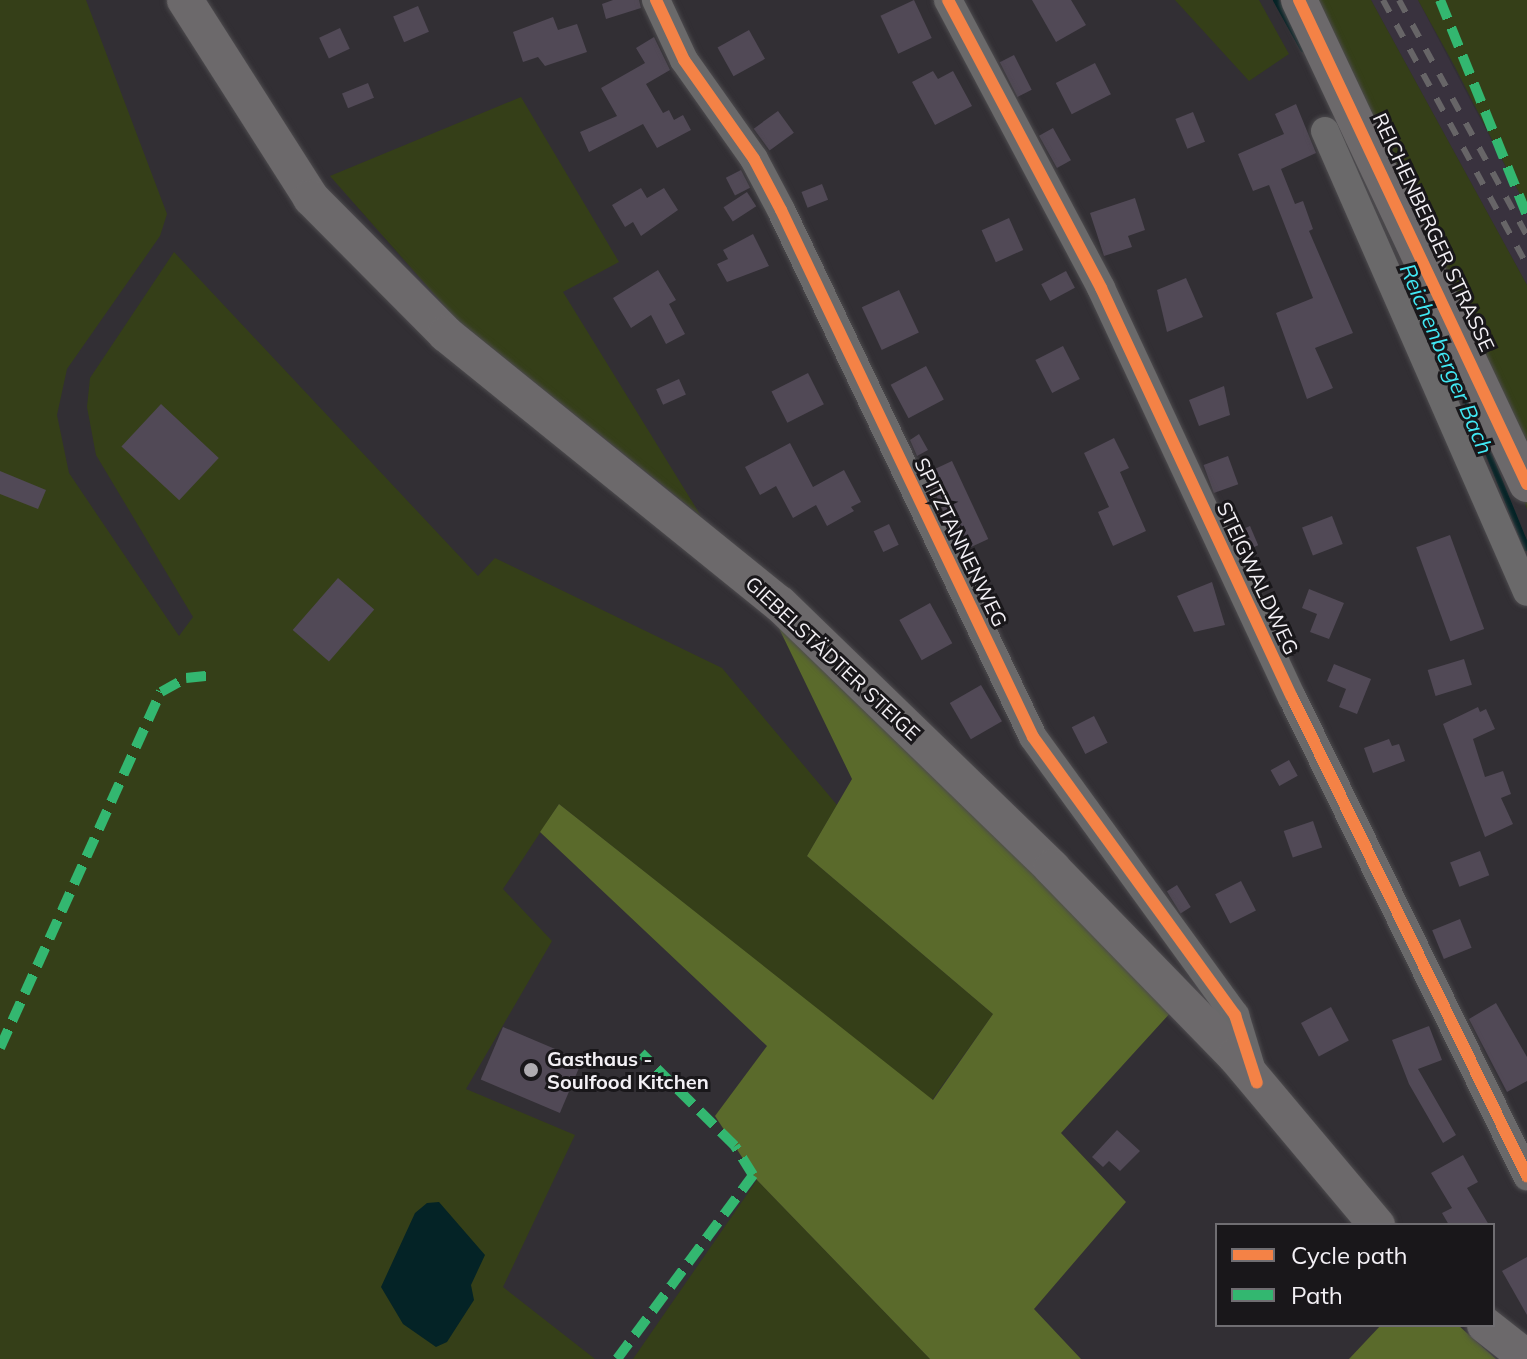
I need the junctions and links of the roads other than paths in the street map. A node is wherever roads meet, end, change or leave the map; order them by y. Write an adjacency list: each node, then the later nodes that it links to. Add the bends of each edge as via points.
1 (185, 0): 8 (main road, GIEBELSTÄDTER STEIGE, via 311,198 394,282 446,334 780,604 1052,868)
2 (656, 0): 8 (street, SPITZTANNENWEG, via 684,60 754,159 781,210 1033,737 1235,1015)
3 (948, 0): 9 (street, STEIGWALDWEG, via 1101,288 1292,697)
4 (1299, 0): 6 (main road, REICHENBERGER STRASSE)
5 (1325, 131): 7 (street)
6 (1527, 484)
7 (1526, 585)
8 (1257, 1083): 10 (main road, GIEBELSTÄDTER STEIGE)
9 (1527, 1176)
10 (1375, 1223)
11 (1488, 1327): 12 (main road)
12 (1527, 1358)

